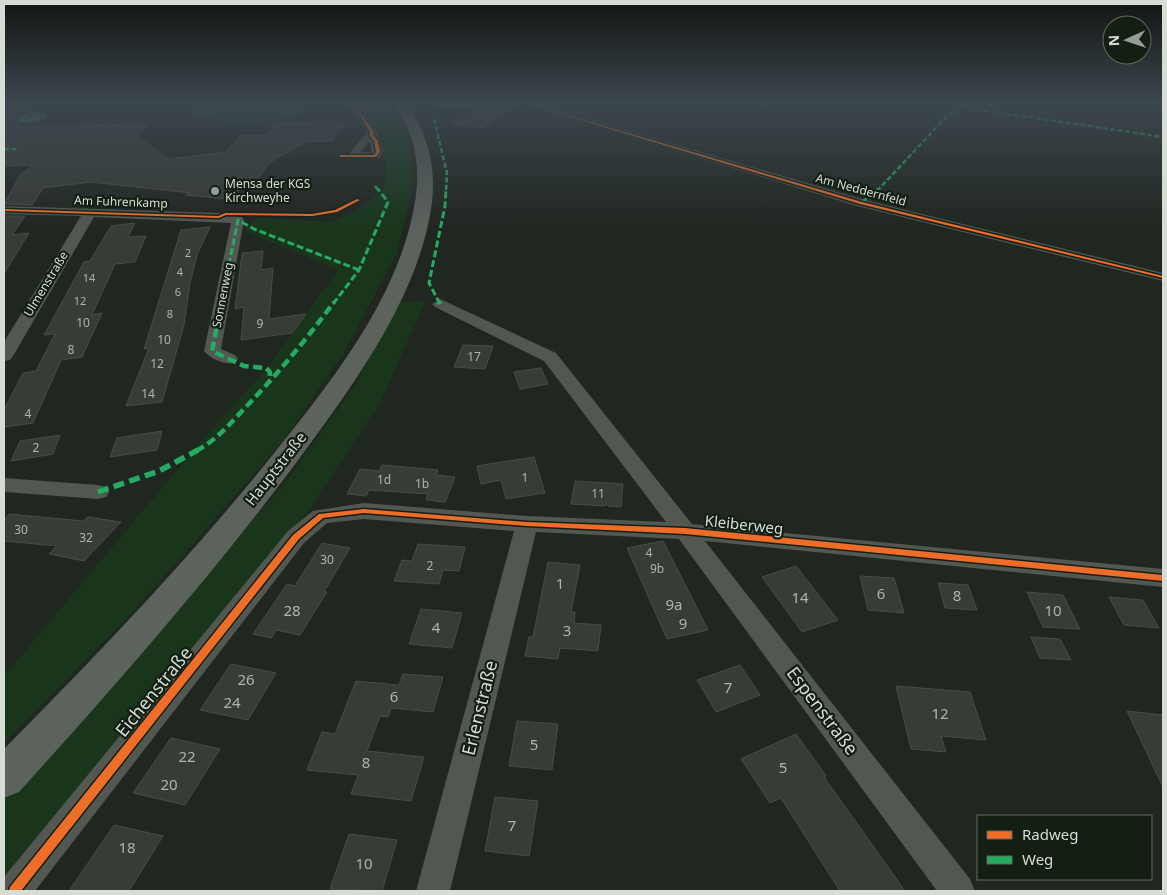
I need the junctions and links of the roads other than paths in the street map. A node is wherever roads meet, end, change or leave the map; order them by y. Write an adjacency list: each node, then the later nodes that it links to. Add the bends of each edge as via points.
1 (420, 146): 16 (main road, Hauptstraße, via 424,171 422,208 413,244 366,343 322,408 185,584)
2 (668, 146): 6 (street, Am Neddernfeld, via 861,203)
3 (4, 210): 4 (street, Am Fuhrenkamp)
4 (90, 212): 5 (street, Am Fuhrenkamp); 8 (street, Ulmenstraße)
5 (238, 220): 9 (street, Sonnenweg, via 212,350)
6 (1163, 277)
7 (440, 304): 14 (street, Espenstraße, via 550,357)
8 (4, 356)
9 (229, 359)
10 (4, 485): 11 (street)
11 (98, 492)
12 (321, 516): 13 (street, Kleiberweg, via 364,511); 17 (street, Eichenstraße, via 296,537)
13 (527, 524): 14 (street, Kleiberweg); 18 (street, Erlenstraße)
14 (685, 532): 15 (street, Kleiberweg); 19 (street, Espenstraße)
15 (1163, 578)
16 (4, 778)
17 (14, 891)
18 (433, 891)
19 (958, 891)

